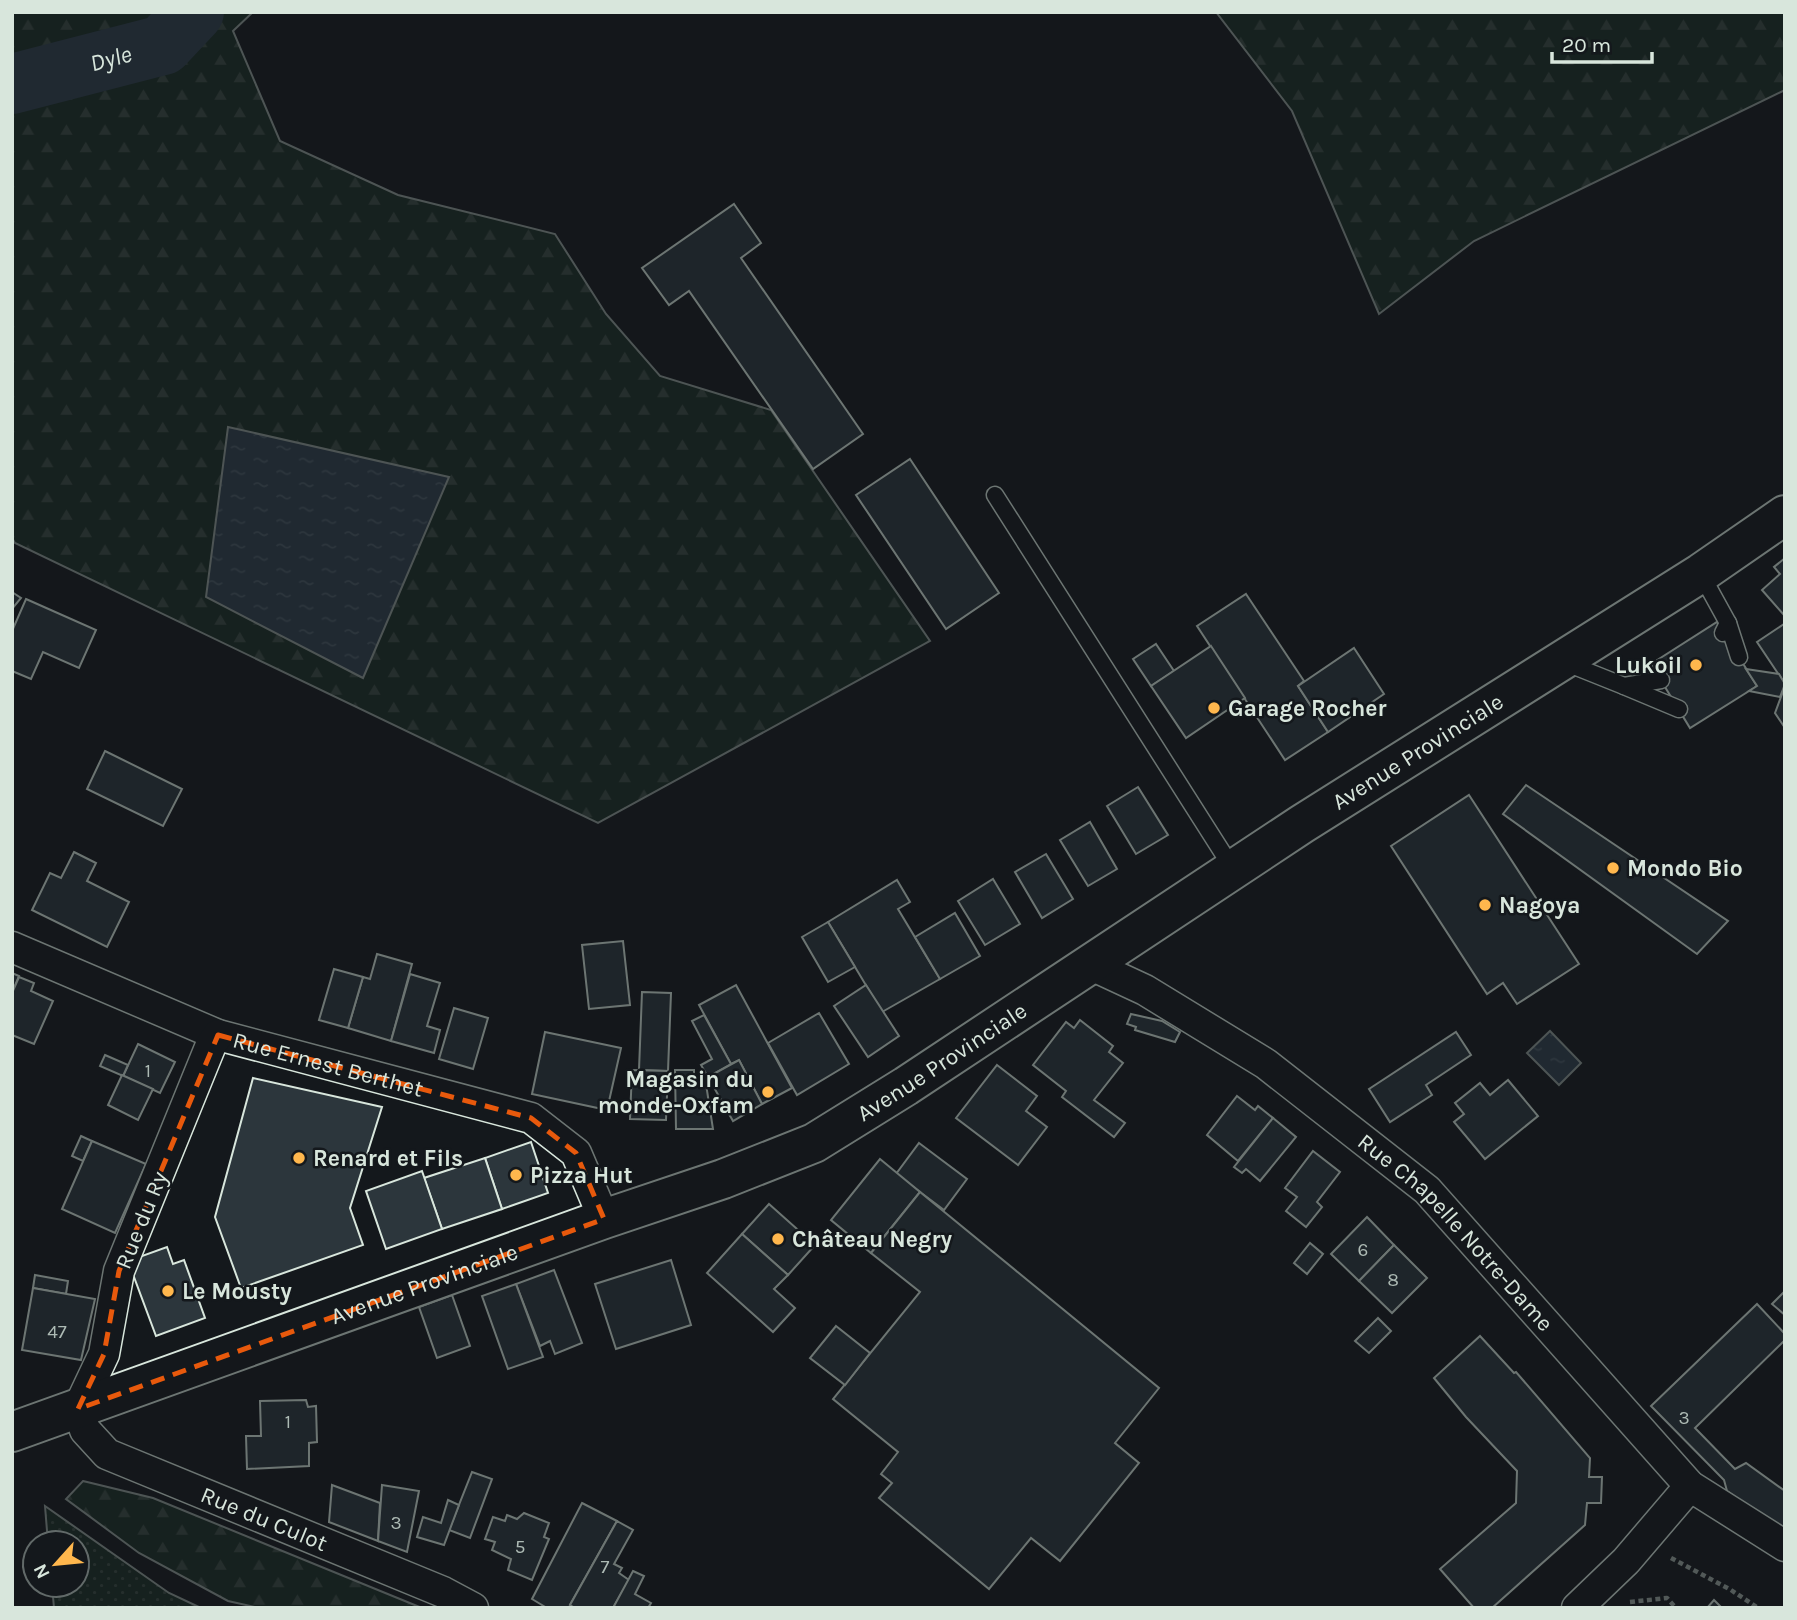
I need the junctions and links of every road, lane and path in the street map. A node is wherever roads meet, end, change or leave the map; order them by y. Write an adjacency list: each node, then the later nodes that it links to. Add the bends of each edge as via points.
1 (995, 495): 9 (lane)
2 (1785, 515): 3 (main road, Avenue Provinciale)
3 (1701, 573): 4 (lane); 5 (main road, Avenue Provinciale)
4 (1739, 657)
5 (1562, 661): 7 (lane); 9 (main road, Avenue Provinciale)
6 (1661, 680): 7 (lane)
7 (1624, 686): 8 (lane)
8 (1679, 709)
9 (1233, 869): 11 (main road, Avenue Provinciale)
10 (12, 947): 12 (street, Rue Ernest Berthet)
11 (1089, 964): 13 (main road, Avenue Provinciale, via 814,1143); 16 (street, Rue Chapelle Notre-Dame, via 1145,990 1266,1064 1427,1190)
12 (218, 1035): 13 (street, Rue Ernest Berthet, via 531,1118 576,1153); 14 (street, Rue du Ry, via 119,1271 104,1354)
13 (604, 1219): 14 (main road, Avenue Provinciale)
14 (78, 1409): 15 (main road, Avenue Provinciale); 20 (street, Rue du Culot, via 85,1430 107,1454)
15 (12, 1432)
16 (1690, 1486): 17 (street, Rue Chapelle Notre-Dame); 21 (street, via 1626,1561)
17 (1785, 1546)
18 (1664, 1553): 23 (path)
19 (1626, 1602): 22 (path, via 1667,1598)
20 (473, 1608)
21 (1577, 1608)
22 (1676, 1608)
23 (1758, 1608)

